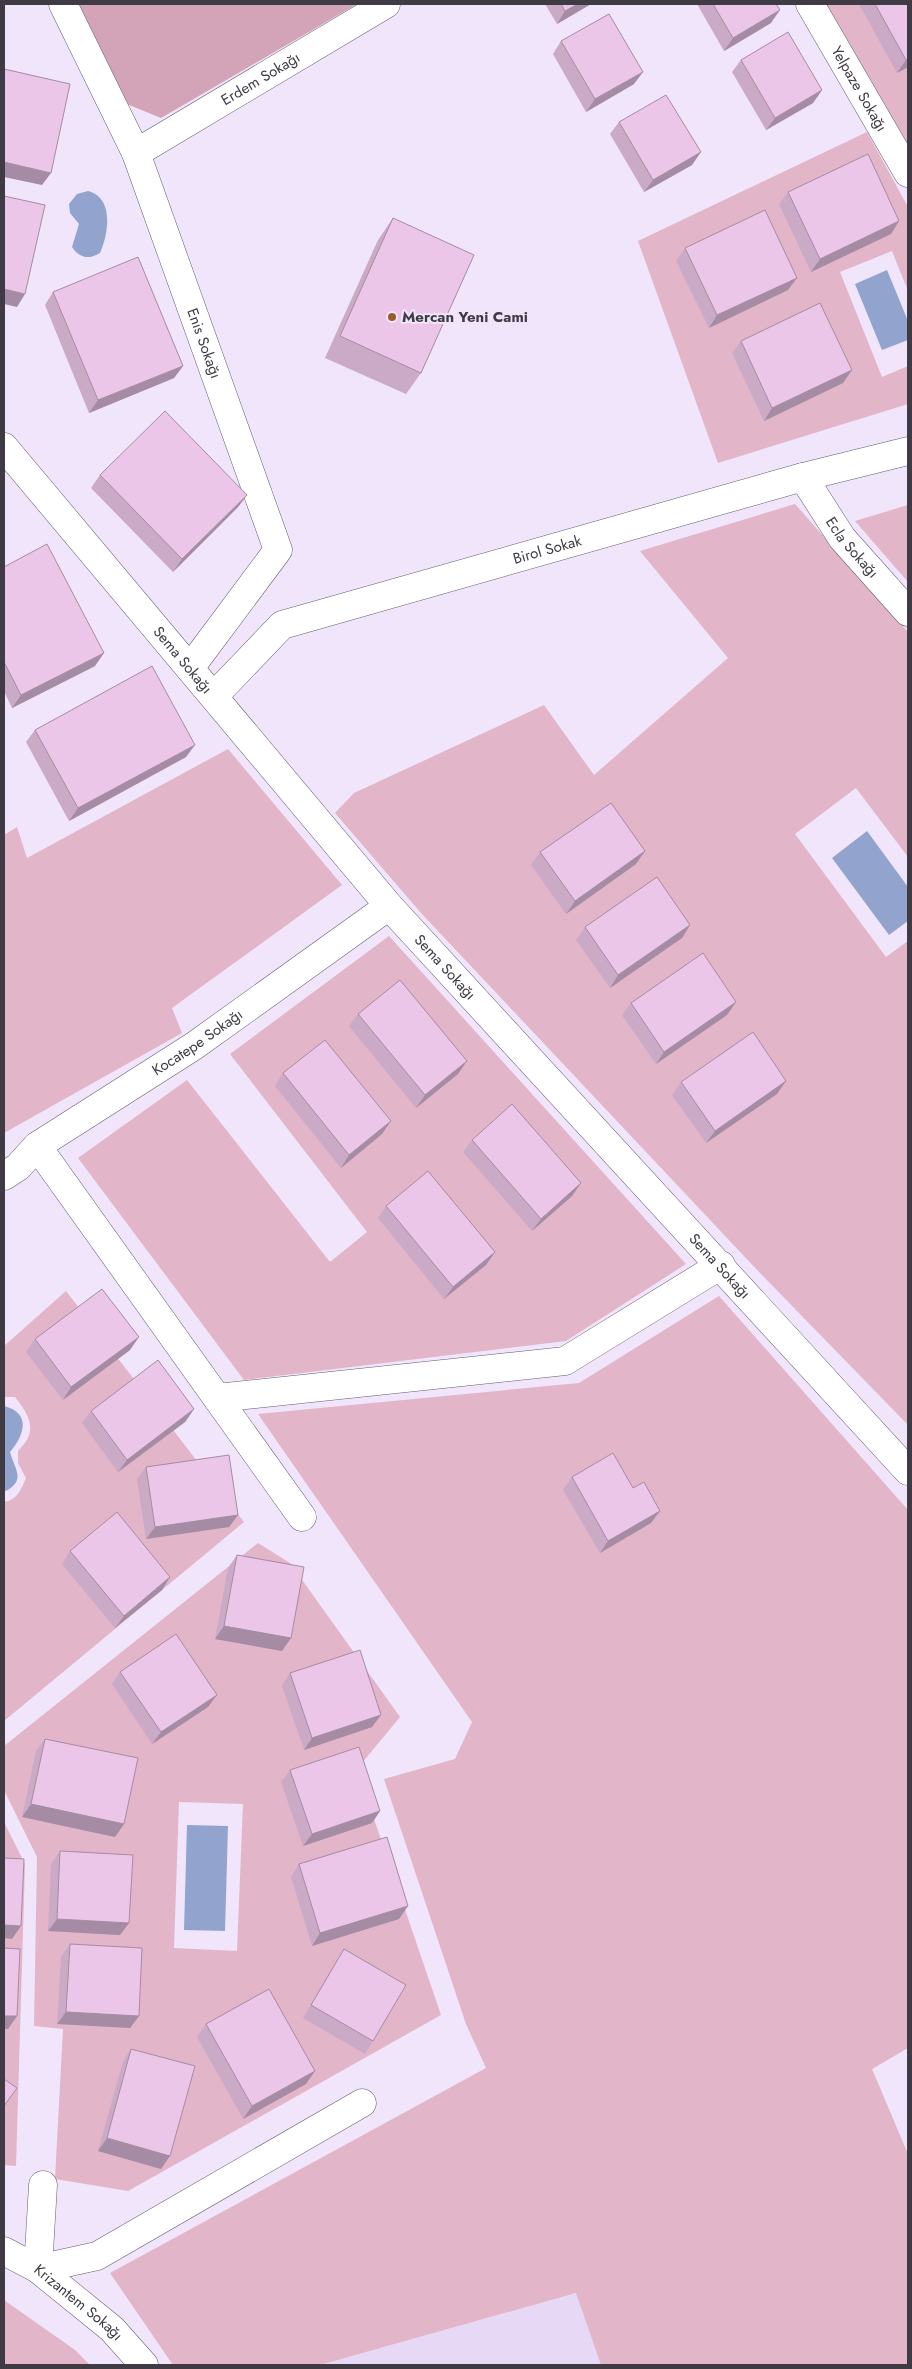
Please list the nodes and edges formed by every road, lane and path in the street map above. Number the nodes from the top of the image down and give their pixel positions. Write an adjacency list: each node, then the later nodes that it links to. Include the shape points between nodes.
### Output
1 (63, 4): 4 (street, Enis Sokağı)
2 (386, 4): 4 (street, Erdem Sokağı)
3 (810, 4): 5 (street, Yelpaze Sokağı)
4 (136, 152): 10 (street, Enis Sokağı, via 278,550)
5 (908, 173)
6 (4, 447): 10 (street, Sema Sokağı)
7 (908, 451): 8 (street, Birol Sokak)
8 (803, 477): 9 (street, Ecla Sokağı, via 842,538); 11 (street, Birol Sokak, via 282,625)
9 (908, 612)
10 (190, 668): 11 (street, Sema Sokağı)
11 (214, 696): 12 (street, Sema Sokağı)
12 (389, 906): 13 (street, Kocatepe Sokağı, via 194,1046); 15 (street, Sema Sokağı)
13 (37, 1146): 14 (street, Kocatepe Sokağı, via 18,1167); 16 (street)
14 (4, 1176)
15 (721, 1265): 16 (street, via 565,1361); 17 (street, Sema Sokağı)
16 (217, 1398): 18 (street)
17 (908, 1471)
18 (302, 1516)
19 (362, 2103): 22 (street, via 97,2256)
20 (43, 2184): 22 (street)
21 (4, 2252): 22 (street, Krizantem Sokağı)
22 (38, 2269): 23 (street, Krizantem Sokağı, via 112,2329)
23 (144, 2365)

